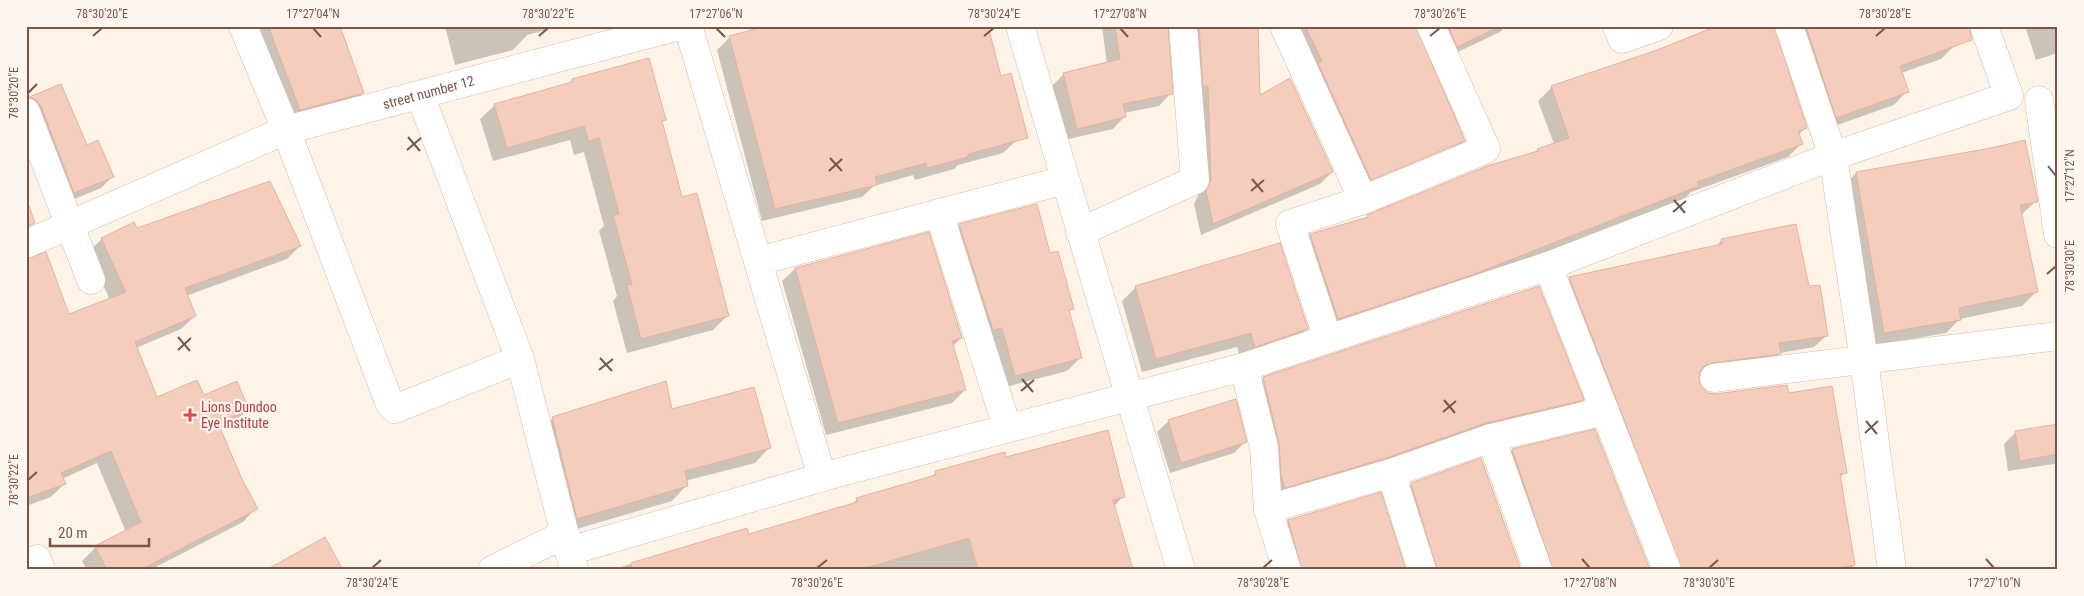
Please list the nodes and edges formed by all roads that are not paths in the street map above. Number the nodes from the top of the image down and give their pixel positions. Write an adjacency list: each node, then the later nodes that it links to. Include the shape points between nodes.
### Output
1 (243, 26): 16 (street)
2 (679, 26): 12 (street, street number 12)
3 (688, 26): 25 (street)
4 (1020, 26): 18 (street)
5 (1183, 26): 22 (street, via 1196,180)
6 (1284, 26): 19 (street)
7 (1431, 26): 19 (street, via 1486,149)
8 (1616, 26): 9 (street, via 1622,39)
9 (1659, 26)
10 (1789, 26): 17 (street)
11 (1984, 26): 13 (street)
12 (420, 94): 16 (street, street number 12); 30 (street)
13 (2009, 96): 14 (street); 17 (street)
14 (2048, 99): 23 (street)
15 (26, 112): 21 (street)
16 (286, 130): 21 (street, street number 12); 30 (street, via 394,409)
17 (1832, 156): 26 (street); 31 (street)
18 (1065, 180): 20 (street); 22 (street)
19 (1363, 200): 29 (street, via 1290,224)
20 (939, 213): 25 (street); 36 (street)
21 (69, 227): 24 (street, street number 12); 27 (street)
22 (1080, 232): 34 (street)
23 (2058, 234)
24 (26, 244)
25 (758, 261): 39 (street)
26 (1548, 266): 29 (street); 35 (street)
27 (91, 280)
28 (2058, 336): 31 (street)
29 (1328, 339): 32 (street)
30 (520, 359): 41 (street)
31 (1864, 360): 33 (street); 48 (street)
32 (1244, 367): 34 (street); 40 (street, via 1264,447)
33 (1714, 378)
34 (1130, 396): 36 (street); 43 (street)
35 (1605, 411): 37 (street); 47 (street)
36 (1007, 427): 39 (street)
37 (1491, 438): 38 (street); 46 (street)
38 (1391, 473): 40 (street); 45 (street)
39 (822, 478): 41 (street)
40 (1268, 509): 44 (street)
41 (569, 551): 42 (street)
42 (492, 570)
43 (1181, 570)
44 (1286, 570)
45 (1422, 570)
46 (1538, 570)
47 (1667, 570)
48 (1892, 570)

